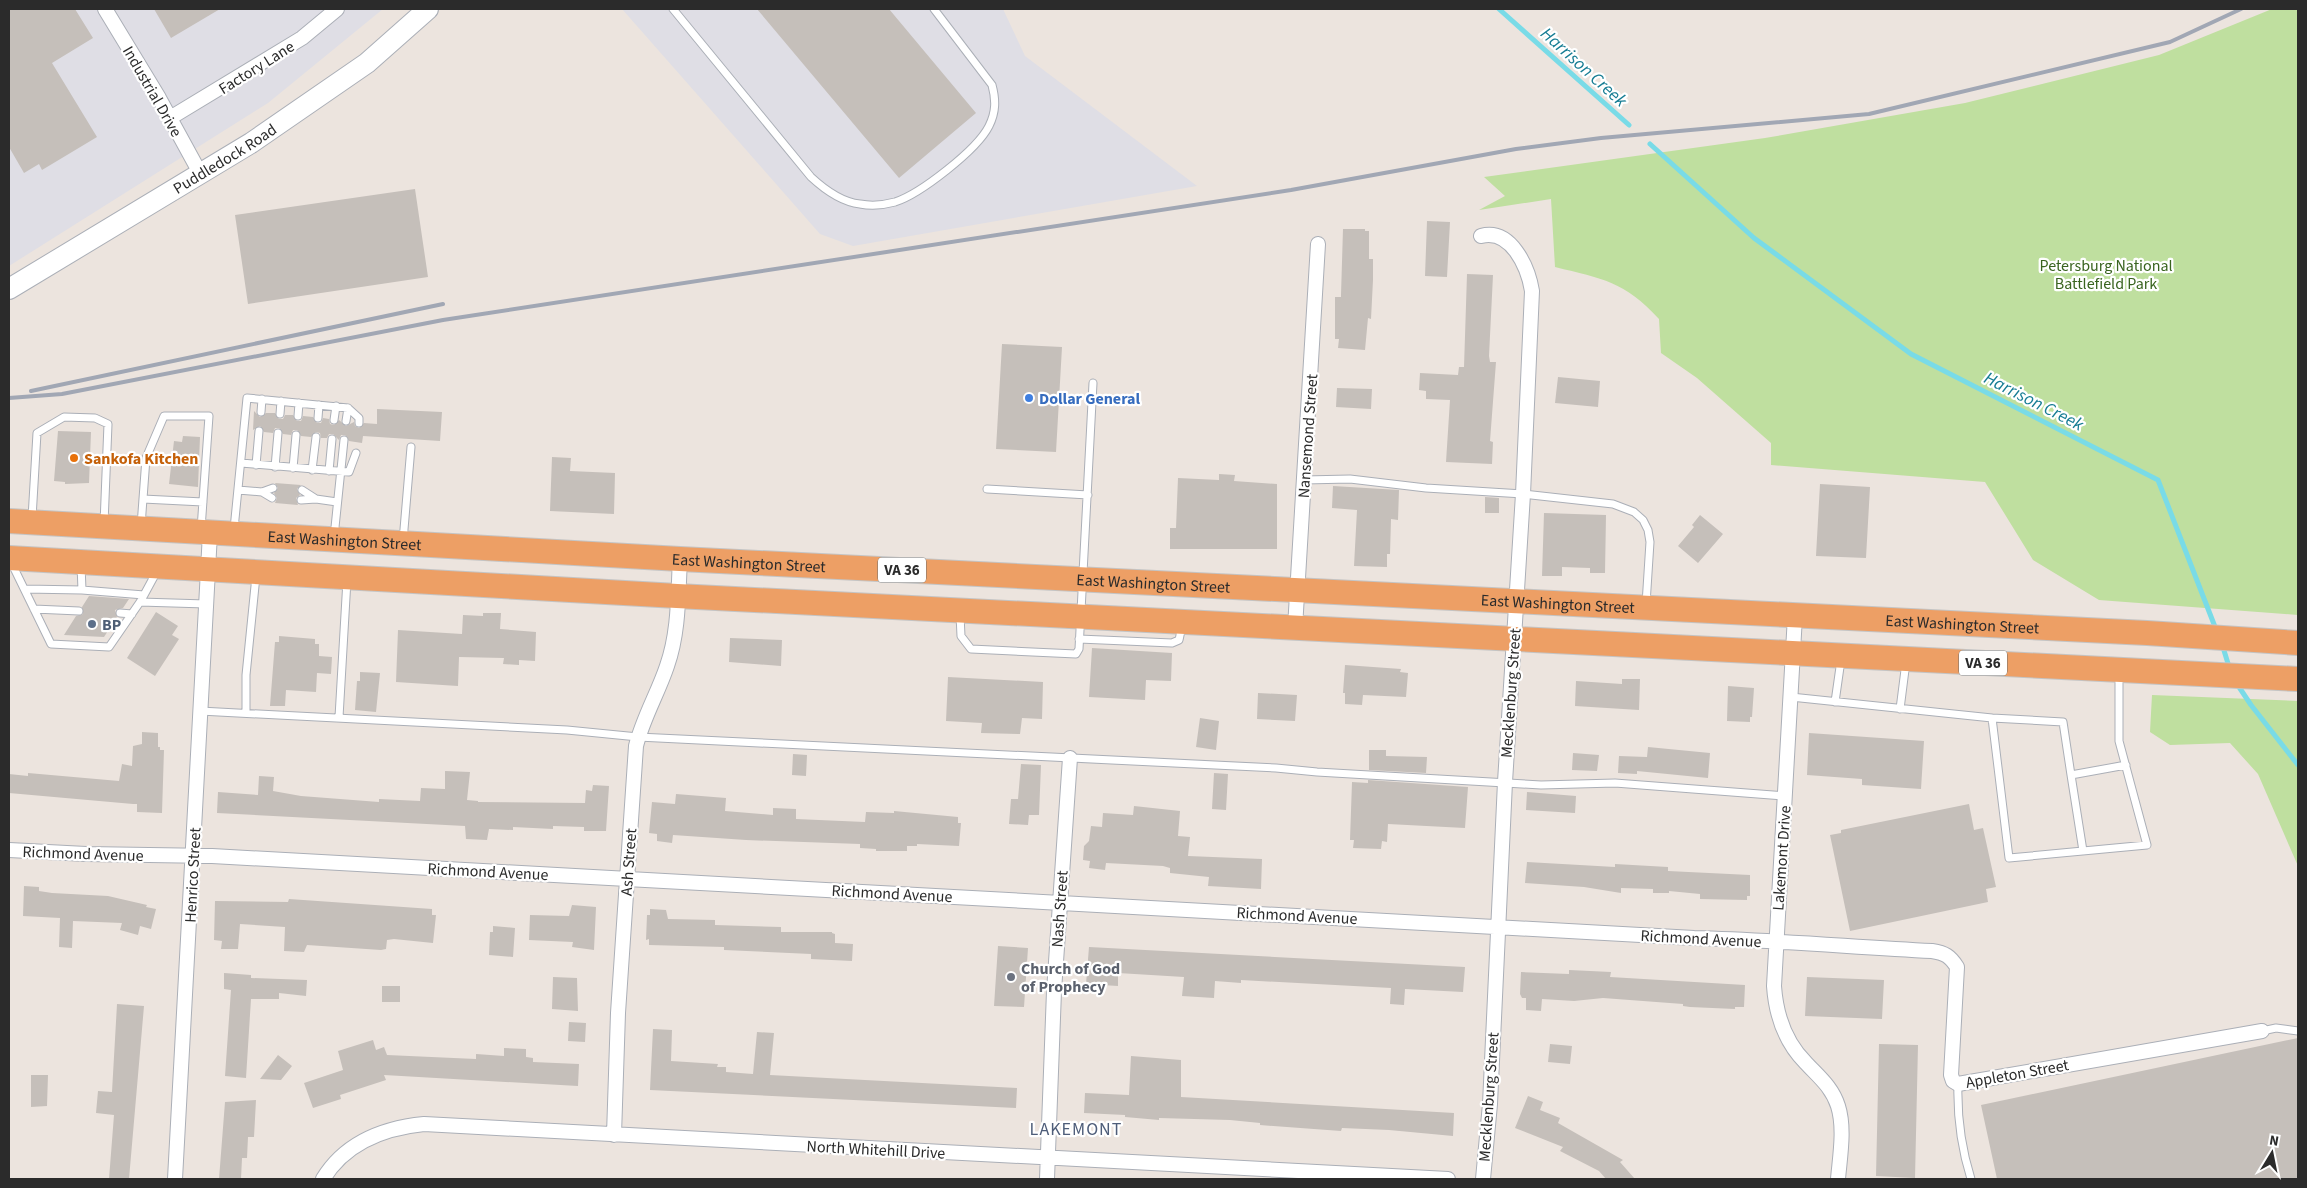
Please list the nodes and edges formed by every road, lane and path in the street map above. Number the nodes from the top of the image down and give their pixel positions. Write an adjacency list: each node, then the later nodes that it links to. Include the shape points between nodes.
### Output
1 (105, 9): 6 (street, Industrial Drive)
2 (337, 9): 6 (street, Factory Lane, via 302,38)
3 (428, 9): 7 (main road, Puddledock Road, via 367,62 319,97)
4 (673, 9): 5 (lane, via 811,177 839,198 860,204 881,204 895,202 911,194 956,162 978,144 995,111 992,85)
5 (934, 9)
6 (170, 118): 7 (street, Industrial Drive)
7 (200, 173): 10 (main road, Puddledock Road)
8 (1481, 236): 46 (street, Mecklenburg Street, via 1498,236 1513,248 1523,261 1532,291)
9 (1318, 244): 40 (street, Nansemond Street)
10 (9, 289)
11 (1093, 383): 47 (lane)
12 (262, 399): 13 (lane); 18 (lane); 33 (lane, via 246,398)
13 (282, 401): 14 (lane); 19 (lane)
14 (299, 403): 15 (lane); 20 (lane)
15 (319, 405): 16 (lane); 21 (lane)
16 (336, 406): 17 (lane); 22 (lane)
17 (348, 408): 23 (lane); 24 (lane, via 360,418)
18 (261, 412)
19 (280, 414)
20 (298, 416)
21 (318, 418)
22 (334, 420)
23 (346, 421)
24 (359, 422)
25 (259, 431): 34 (lane)
26 (278, 433): 35 (lane)
27 (296, 435): 36 (lane)
28 (316, 437): 37 (lane)
29 (332, 439): 38 (lane)
30 (344, 440): 39 (lane)
31 (412, 447): 59 (lane)
32 (356, 453): 39 (lane, via 349,472)
33 (241, 464): 34 (lane); 43 (lane)
34 (256, 465): 35 (lane)
35 (275, 466): 36 (lane)
36 (293, 468): 37 (lane)
37 (312, 470): 38 (lane)
38 (329, 471): 39 (lane)
39 (341, 472): 53 (lane)
40 (1304, 480): 46 (lane, via 1350,479); 70 (street, Nansemond Street)
41 (273, 488): 45 (lane)
42 (987, 489): 47 (lane)
43 (238, 490): 45 (lane); 57 (lane)
44 (302, 490): 50 (lane)
45 (262, 492): 48 (lane)
46 (1523, 494): 74 (street, Mecklenburg Street); 77 (lane, via 1614,504 1634,512 1643,520 1650,542)
47 (1088, 495): 67 (lane)
48 (272, 498)
49 (143, 499): 52 (lane); 52 (lane, via 146,458 164,416 209,416); 56 (lane)
50 (316, 499): 51 (lane); 53 (lane)
51 (301, 500)
52 (203, 502): 57 (lane)
53 (338, 502): 58 (lane)
54 (20, 522): 55 (highway, East Washington Street / VA 36); 55 (lane, via 37,434 64,417 95,418 108,424)
55 (104, 526): 56 (highway, East Washington Street / VA 36)
56 (141, 529): 57 (highway, East Washington Street / VA 36)
57 (215, 533): 58 (highway, East Washington Street / VA 36); 64 (street, Henrico Street)
58 (333, 540): 59 (highway, East Washington Street / VA 36)
59 (402, 544): 61 (highway, East Washington Street / VA 36)
60 (9, 558): 62 (highway, VA 36); 68 (lane)
61 (680, 559): 67 (highway, East Washington Street / VA 36); 72 (street, Ash Street)
62 (81, 562): 63 (highway, VA 36); 69 (lane)
63 (159, 567): 64 (highway, VA 36); 71 (lane)
64 (208, 570): 65 (highway, VA 36); 75 (street, Henrico Street)
65 (256, 573): 66 (highway, VA 36); 96 (lane, via 246,675)
66 (347, 578): 72 (highway, VA 36); 97 (lane)
67 (1082, 579): 70 (highway, East Washington Street / VA 36); 83 (lane)
68 (25, 590): 69 (lane); 76 (lane)
69 (82, 590): 71 (lane)
70 (1298, 591): 74 (highway, East Washington Street / VA 36); 84 (street, Nansemond Street)
71 (144, 595): 73 (lane)
72 (678, 596): 78 (highway, VA 36); 99 (street, Ash Street, via 667,666)
73 (140, 602): 75 (lane); 81 (lane)
74 (1516, 602): 77 (highway, East Washington Street / VA 36); 85 (street, Mecklenburg Street)
75 (206, 604): 95 (street, Henrico Street)
76 (34, 609): 79 (lane); 81 (lane, via 51,644 109,647)
77 (1646, 609): 82 (highway, East Washington Street / VA 36)
78 (960, 610): 83 (highway, VA 36); 83 (lane, via 961,636 971,649 1076,654)
79 (79, 611)
80 (120, 613): 81 (lane)
81 (132, 614)
82 (1795, 616): 86 (highway, East Washington Street / VA 36); 87 (street, Lakemont Drive)
83 (1080, 628): 84 (highway, VA 36, via 1182,622)
84 (1295, 628): 85 (highway, VA 36)
85 (1514, 639): 87 (highway, VA 36); 103 (street, Mecklenburg Street)
86 (2298, 643)
87 (1793, 653): 88 (highway, VA 36); 92 (street, Lakemont Drive)
88 (1841, 655): 89 (highway, VA 36); 93 (lane)
89 (1906, 659): 90 (highway, VA 36); 94 (lane)
90 (2119, 670): 91 (highway, VA 36); 101 (lane, via 2119,741)
91 (2298, 679)
92 (1791, 697): 93 (lane); 104 (street, Lakemont Drive)
93 (1835, 702): 94 (lane)
94 (1900, 709): 98 (lane)
95 (200, 711): 96 (lane); 107 (street, Henrico Street)
96 (246, 713): 97 (lane)
97 (339, 717): 99 (lane)
98 (1992, 718): 102 (lane, via 2063,722); 106 (lane, via 2009,858)
99 (638, 737): 100 (lane); 108 (street, Ash Street)
100 (1070, 758): 103 (lane); 109 (street, Nash Street)
101 (2126, 765): 102 (lane); 106 (lane, via 2147,844)
102 (2071, 774): 106 (lane)
103 (1505, 782): 104 (lane, via 1615,783); 110 (street, Mecklenburg Street)
104 (1785, 796): 111 (street, Lakemont Drive)
105 (9, 850): 107 (street, Richmond Avenue)
106 (2083, 851)
107 (193, 856): 108 (street, Richmond Avenue); 117 (street, Henrico Street)
108 (627, 879): 109 (street, Richmond Avenue); 115 (street, Ash Street)
109 (1059, 903): 110 (street, Richmond Avenue); 116 (street, Nash Street)
110 (1497, 926): 111 (street, Richmond Avenue); 121 (street, Mecklenburg Street, via 1490,1104)
111 (1775, 943): 114 (street, Appleton Street, via 1932,951 1951,958 1957,967 1951,1075); 122 (street, Lakemont Drive, via 1775,999 1782,1028 1805,1063 1827,1084 1838,1106 1841,1124)
112 (2262, 1031): 113 (lane, via 2276,1028); 114 (street, Appleton Street)
113 (2298, 1031)
114 (1958, 1084): 123 (lane, via 1963,1154)
115 (614, 1135): 116 (street, North Whitehill Drive); 118 (street, North Whitehill Drive, via 424,1124 406,1126 361,1142 343,1155)
116 (1048, 1158): 119 (street, Nash Street); 120 (street, North Whitehill Drive)
117 (175, 1179)
118 (323, 1179)
119 (1047, 1179)
120 (1448, 1179)
121 (1483, 1179)
122 (1838, 1179)
123 (1971, 1179)

